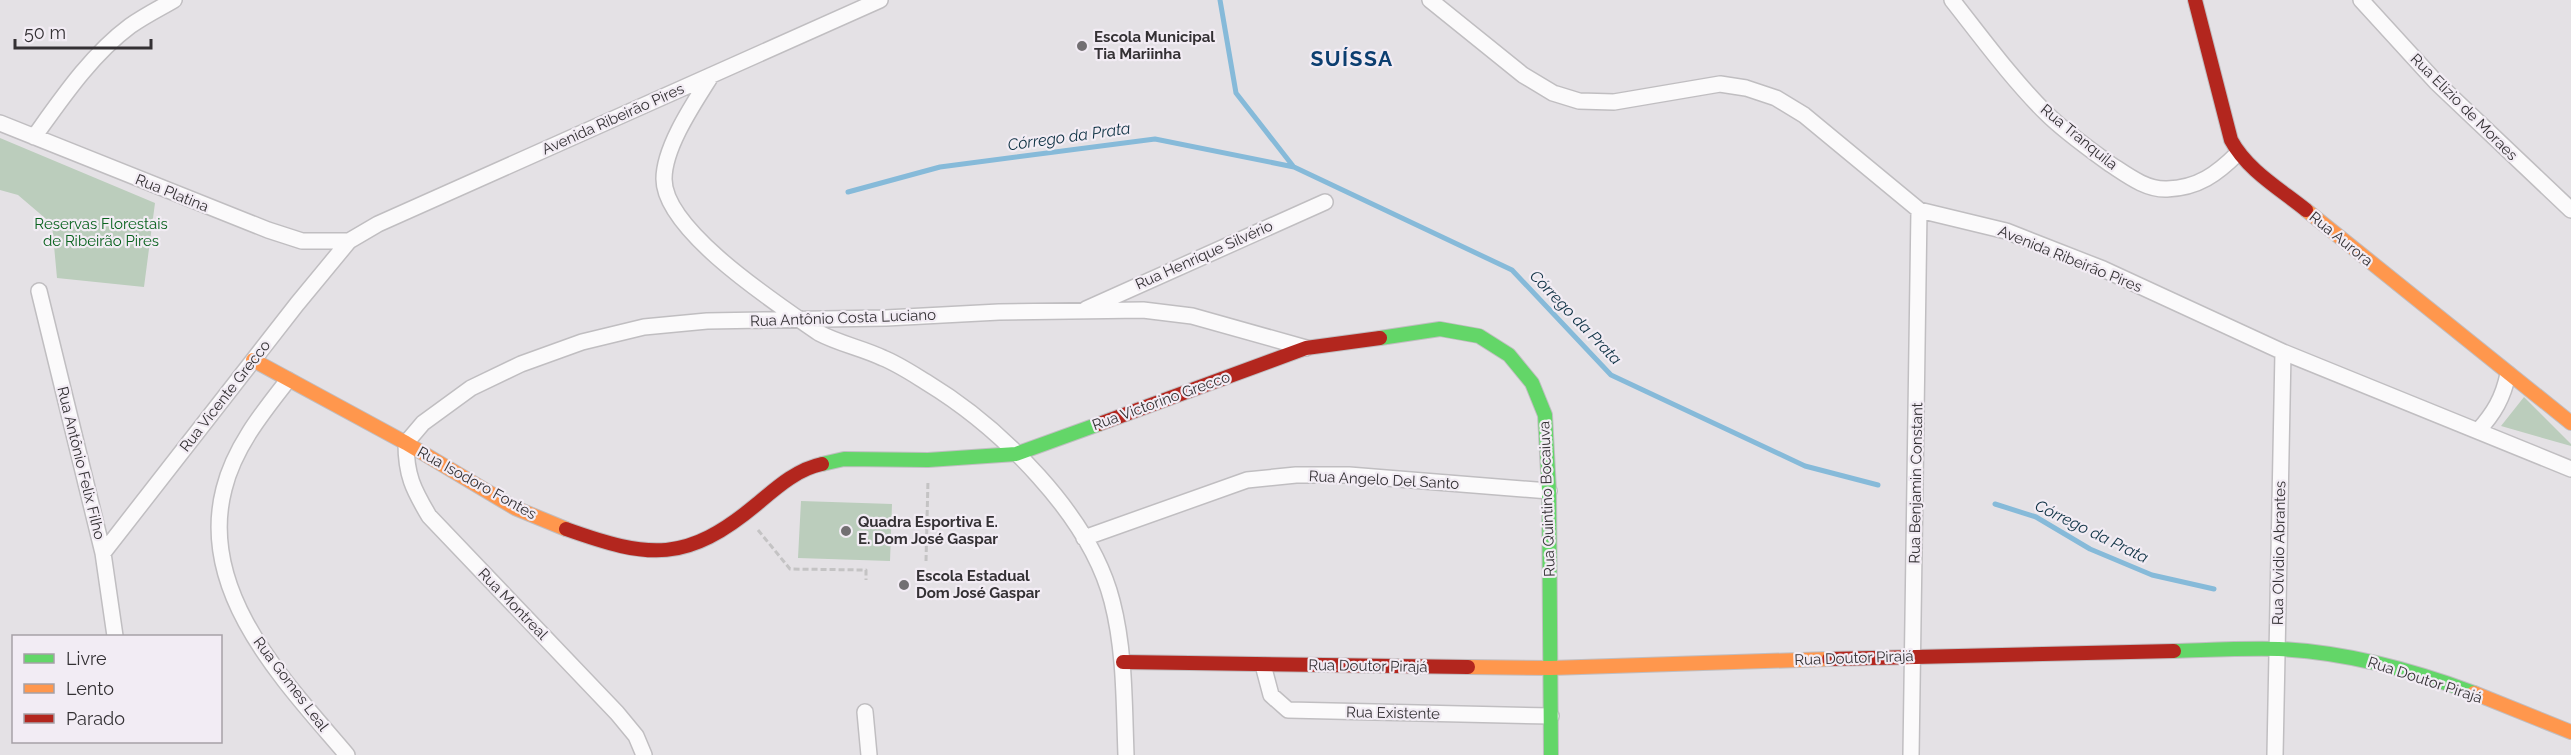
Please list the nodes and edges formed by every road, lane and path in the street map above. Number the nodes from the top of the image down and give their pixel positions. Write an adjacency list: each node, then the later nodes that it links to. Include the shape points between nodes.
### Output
1 (174, 0): 9 (street, via 130,26 99,54)
2 (880, 0): 7 (street, Avenida Ribeirão Pires)
3 (1430, 0): 12 (street, Avenida Ribeirão Pires, via 1523,75 1553,93 1580,101 1614,102 1720,84 1776,98 1804,115)
4 (1952, 0): 10 (street, Rua Tranquila, via 2047,114 2135,182 2165,190 2196,186 2219,172)
5 (2195, 0): 10 (street, Rua Aurora, via 2231,140)
6 (2361, 0): 13 (street, Rua Elizio de Moraes, via 2436,82)
7 (711, 76): 14 (street, Avenida Ribeirão Pires, via 378,224); 17 (street, via 683,121 668,159 664,178 667,195 674,212 699,240)
8 (0, 123): 9 (street, Rua Platina)
9 (34, 137): 14 (street, Rua Platina, via 268,230 302,241)
10 (2238, 153): 21 (street, Rua Aurora)
11 (1325, 202): 16 (street, Rua Henrique Silvério)
12 (1919, 210): 19 (street, Avenida Ribeirão Pires, via 2006,231 2103,269); 37 (street, Rua Benjamin Constant)
13 (2571, 210)
14 (349, 241): 20 (street, Rua Vicente Grecco)
15 (39, 291): 32 (street, Rua Antônio Felix Filho)
16 (1084, 310): 17 (street, Rua Antônio Costa Luciano); 18 (street, Rua Antônio Costa Luciano, via 1143,310 1192,316)
17 (801, 320): 25 (street, Rua Antônio Costa Luciano, via 707,321 644,327 582,342 521,364 471,388 423,423); 26 (street, via 835,342 883,358 928,383 970,413)
18 (1306, 348): 26 (street, Rua Victorino Grecco); 29 (street, Rua Quintino Bocaiuva, via 1440,329 1479,336 1509,355 1532,383 1545,414)
19 (2283, 352): 24 (street, Avenida Ribeirão Pires); 36 (street, Rua Olvidio Abrantes)
20 (253, 360): 22 (street, Rua Isodoro Fontes); 32 (street, Rua Vicente Grecco)
21 (2508, 374): 23 (street, Rua Aurora); 24 (street, via 2504,395)
22 (288, 380): 25 (street, Rua Isodoro Fontes); 44 (street, Rua Gomes Leal, via 237,454 223,490 219,532 225,575 244,621 273,664)
23 (2571, 423)
24 (2478, 432): 28 (street, Avenida Ribeirão Pires)
25 (406, 443): 30 (street, Rua Isodoro Fontes, via 515,507 619,546 656,551 687,548 713,537); 45 (street, Rua Montreal, via 406,469 429,516 617,713 636,736)
26 (1016, 454): 27 (street, Rua Isodoro Fontes); 31 (street, via 1054,496)
27 (928, 460): 30 (street, Rua Isodoro Fontes, via 844,459 812,466 782,483); 33 (path)
28 (2571, 469)
29 (1549, 491): 31 (street, Rua Angelo Del Santo, via 1349,475 1296,475 1247,480); 40 (street, Rua Quintino Bocaiuva)
30 (745, 514): 34 (path, via 790,569 866,570)
31 (1084, 538): 38 (street, via 1112,600)
32 (103, 553): 35 (street, Rua Antônio Felix Filho)
33 (926, 561)
34 (866, 580)
35 (114, 635)
36 (2278, 649): 37 (street, Rua Doutor Pirajá); 43 (street, Rua Doutor Pirajá, via 2379,663 2434,679); 50 (street, Rua Olvidio Abrantes)
37 (1914, 656): 40 (street, Rua Doutor Pirajá); 49 (street, Rua Benjamin Constant)
38 (1123, 662): 39 (street, Rua Doutor Pirajá); 47 (street)
39 (1263, 665): 40 (street, Rua Doutor Pirajá); 42 (street, Rua Existente, via 1271,694 1288,710)
40 (1551, 668): 42 (street, Rua Quintino Bocaiuva)
41 (865, 712): 46 (street)
42 (1551, 716): 48 (street, Rua Quintino Bocaiuva)
43 (2571, 732)
44 (347, 755)
45 (644, 755)
46 (869, 755)
47 (1126, 755)
48 (1551, 755)
49 (1911, 755)
50 (2275, 755)

